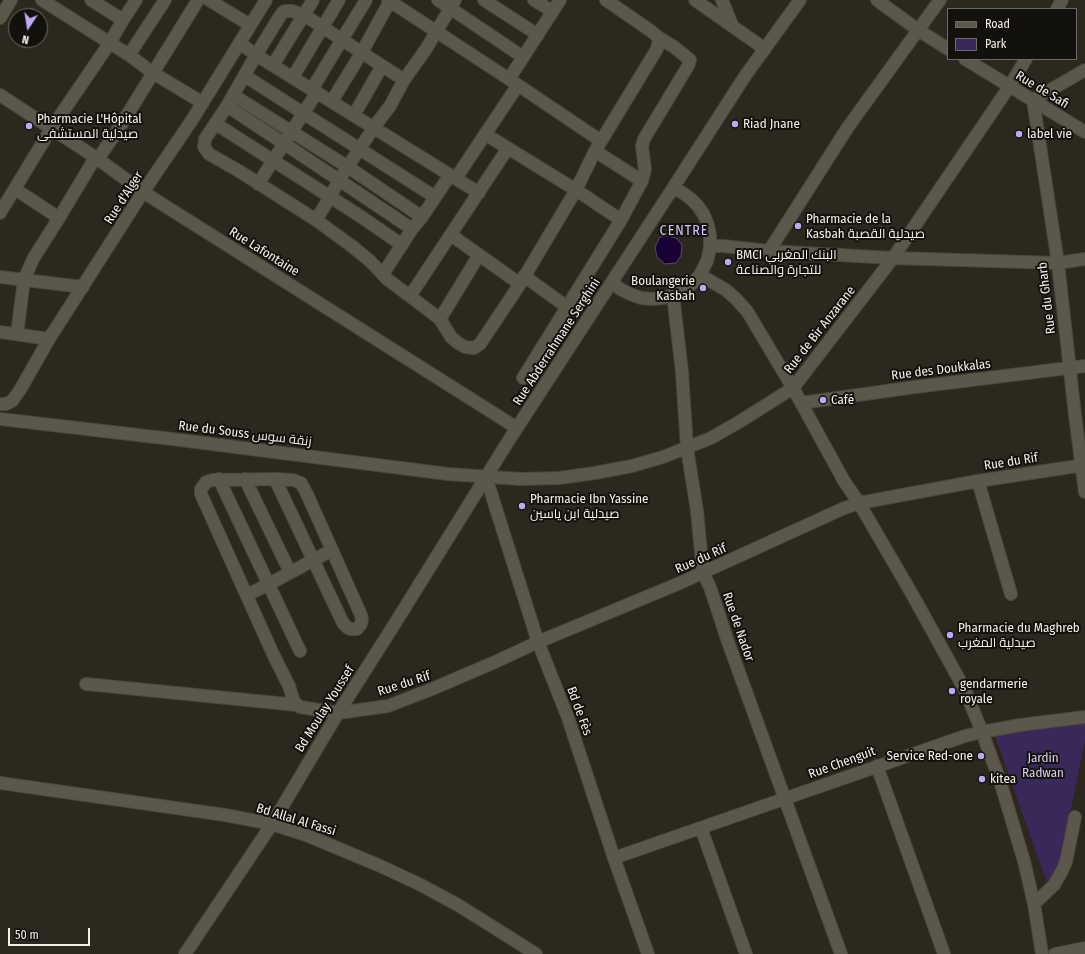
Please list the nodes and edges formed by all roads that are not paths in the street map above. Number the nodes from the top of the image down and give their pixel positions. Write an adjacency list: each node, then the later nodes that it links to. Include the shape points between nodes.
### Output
1 (10, 0): 26 (street)
2 (42, 0): 37 (street)
3 (91, 0): 27 (street)
4 (136, 0): 27 (street)
5 (165, 0): 41 (street)
6 (198, 0): 49 (street)
7 (209, 0): 28 (street)
8 (266, 0): 28 (street, Rue d'Alger)
9 (313, 0): 25 (street)
10 (339, 0): 30 (street)
11 (366, 0): 35 (street)
12 (438, 0): 23 (street)
13 (484, 0): 33 (street)
14 (534, 0): 24 (street)
15 (560, 0): 24 (street)
16 (606, 0): 34 (street)
17 (695, 0): 29 (street)
18 (722, 0): 29 (street)
19 (800, 0): 39 (street)
20 (877, 0): 31 (street)
21 (940, 0): 31 (street)
22 (389, 1): 32 (street); 40 (street)
23 (453, 4): 32 (street); 43 (street)
24 (552, 11): 33 (street)
25 (304, 15): 30 (street); 42 (street, via 292,11 283,12); 46 (street)
26 (0, 18)
27 (123, 20): 37 (street)
28 (250, 25): 36 (street, Rue d'Alger)
29 (732, 25): 39 (street)
30 (323, 27): 35 (street); 51 (street)
31 (918, 30): 38 (street); 98 (street, via 848,127)
32 (436, 31): 52 (street); 53 (street)
33 (538, 35): 43 (street)
34 (658, 37): 70 (street, via 657,49); 80 (street, via 690,60 644,139 642,146 645,170)
35 (342, 40): 40 (street); 55 (street)
36 (240, 43): 42 (street); 60 (street, Rue d'Alger)
37 (109, 44): 41 (street); 66 (street)
38 (947, 48)
39 (765, 49): 82 (street)
40 (362, 52): 47 (street); 59 (street)
41 (129, 55): 49 (street)
42 (256, 55): 46 (street); 50 (street)
43 (524, 57): 53 (street)
44 (967, 60): 54 (street, Rue de Safi)
45 (1025, 60): 54 (street, Rue de Bir Anzarane)
46 (273, 65): 51 (street)
47 (382, 66): 52 (street); 63 (street)
48 (1085, 70): 58 (street)
49 (153, 73): 60 (street); 75 (street)
50 (245, 76): 57 (street); 62 (street)
51 (293, 77): 55 (street)
52 (404, 80): 65 (street, via 390,106)
53 (514, 82): 69 (street); 70 (street)
54 (1009, 87): 58 (street, Rue de Safi); 100 (street, Rue de Bir Anzarane)
55 (315, 91): 59 (street); 62 (street)
56 (0, 95): 66 (street, Rue Lafontaine)
57 (233, 95): 61 (street); 67 (street)
58 (1033, 100): 68 (street, Rue de Safi); 102 (street, Rue du Gharb)
59 (332, 102): 63 (street)
60 (203, 103): 85 (street, Rue d'Alger)
61 (227, 106): 64 (street); 71 (street)
62 (303, 113): 67 (street); 73 (street)
63 (354, 115): 65 (street)
64 (216, 124): 76 (street); 81 (street, via 205,139 206,151)
65 (374, 127): 73 (street); 78 (street)
66 (51, 129): 75 (street, Rue Lafontaine); 83 (street)
67 (291, 132): 71 (street); 77 (street)
68 (1085, 132)
69 (485, 134): 72 (street); 78 (street)
70 (601, 141): 74 (street)
71 (284, 144): 76 (street); 79 (street)
72 (508, 148): 84 (street); 86 (street)
73 (360, 150): 77 (street); 88 (street)
74 (595, 152): 80 (street); 84 (street)
75 (96, 158): 85 (street, Rue Lafontaine); 91 (street)
76 (273, 161): 81 (street); 87 (street)
77 (348, 167): 79 (street); 90 (street)
78 (453, 176): 86 (street); 88 (street)
79 (339, 180): 87 (street); 94 (street)
80 (642, 181): 93 (street)
81 (258, 184): 92 (street)
82 (673, 188): 97 (street, Rue Abderrahmane Serghini, via 691,199 701,211 708,225); 108 (street)
83 (15, 189): 89 (street); 91 (street)
84 (576, 190): 93 (street); 107 (street)
85 (143, 192): 109 (street, Rue d'Alger); 124 (street, Rue Lafontaine)
86 (478, 193): 95 (street)
87 (330, 197): 92 (street); 96 (street)
88 (435, 197): 90 (street)
89 (0, 213)
90 (422, 217): 94 (street)
91 (59, 218): 106 (street, via 33,259)
92 (316, 220): 103 (street, via 353,247)
93 (621, 220): 112 (street)
94 (412, 229): 96 (street)
95 (451, 235): 99 (street); 111 (street)
96 (402, 245): 103 (street)
97 (710, 246): 98 (street); 104 (street, Rue Abderrahmane Serghini, via 707,261)
98 (769, 251): 100 (street)
99 (478, 255): 107 (street); 113 (street)
100 (893, 258): 102 (street); 120 (street, Rue de Bir Anzarane)
101 (1085, 259): 102 (street)
102 (1058, 263): 118 (street, Rue du Gharb)
103 (383, 274): 111 (street)
104 (700, 275): 110 (street, Rue Abderrahmane Serghini, via 684,290); 120 (street, via 726,290 747,311)
105 (0, 277): 106 (street)
106 (24, 280): 109 (street); 115 (street)
107 (522, 280): 112 (street); 113 (street, via 486,337 474,348 458,343)
108 (612, 282): 110 (street, Rue Abderrahmane Serghini, via 620,289 641,298 663,298); 124 (street, Rue Abderrahmane Serghini)
109 (83, 288): 116 (street, Rue d'Alger)
110 (673, 295): 125 (street, Rue de Nador)
111 (410, 296): 113 (street)
112 (568, 306): 119 (street)
113 (440, 319)
114 (0, 332): 115 (street)
115 (17, 334): 116 (street)
116 (49, 339): 122 (street, Rue d'Alger, via 14,399)
117 (1085, 366): 118 (street, Rue des Doukkalas)
118 (1070, 368): 121 (street, Rue des Doukkalas); 126 (street, Rue du Gharb)
119 (523, 378)
120 (793, 388): 121 (street); 125 (street, Rue de Bir Anzarane, via 739,422)
121 (801, 403): 133 (street)
122 (0, 404)
123 (0, 419): 127 (street, Rue du Souss زنقة سوس)
124 (517, 428): 127 (street, Rue Abderrahmane Serghini)
125 (687, 448): 127 (street, Rue de Bir Anzarane, via 632,466 595,474 520,480); 137 (street, Rue de Nador)
126 (1083, 465): 131 (street, Rue du Rif); 132 (street, Rue du Gharb)
127 (486, 477): 141 (street, Bd de Fès); 145 (street, Bd Moulay Youssef)
128 (219, 479): 129 (street); 138 (street); 140 (street, via 206,482 201,494)
129 (245, 479): 130 (street); 136 (street)
130 (274, 479): 134 (street, via 301,483); 135 (street)
131 (978, 482): 133 (street, Rue du Rif); 139 (street)
132 (1085, 492)
133 (859, 503): 137 (street, Rue du Rif); 147 (street, via 965,690)
134 (332, 550): 135 (street); 135 (street, via 361,615 361,624 357,628 348,628 343,622)
135 (313, 560): 136 (street)
136 (290, 572): 138 (street)
137 (703, 573): 141 (street, Rue du Rif); 150 (street, Rue de Nador, via 710,586)
138 (269, 584): 140 (street); 142 (street)
139 (1011, 594)
140 (247, 595): 144 (street)
141 (538, 642): 145 (street, Rue du Rif, via 388,706); 154 (street, Bd de Fès, via 568,718)
142 (300, 651)
143 (86, 684): 144 (street, Rue du Rif)
144 (297, 705): 145 (street, Rue du Rif)
145 (338, 713): 152 (street, Bd Moulay Youssef)
146 (1085, 717): 147 (street, Rue Chenguit)
147 (982, 732): 148 (street, Rue Chenguit); 155 (street, via 1020,846)
148 (877, 766): 150 (street, Rue Chenguit); 162 (street)
149 (0, 783): 152 (street, Bd Allal Al Fassi)
150 (784, 799): 153 (street, Rue Chenguit); 161 (street, Rue de Nador)
151 (1074, 817): 155 (street, via 1062,871 1054,885)
152 (272, 824): 157 (street, Bd Moulay Youssef); 158 (street, Bd Allal Al Fassi, via 306,835 419,884 458,905)
153 (701, 828): 154 (street, Rue Chenguit); 160 (street)
154 (614, 858): 159 (street, Bd de Fès)
155 (1034, 904): 163 (street)
156 (1085, 948): 164 (street)
157 (185, 954)
158 (536, 954)
159 (648, 954)
160 (746, 954)
161 (841, 954)
162 (944, 954)
163 (1042, 954)
164 (1055, 954)

